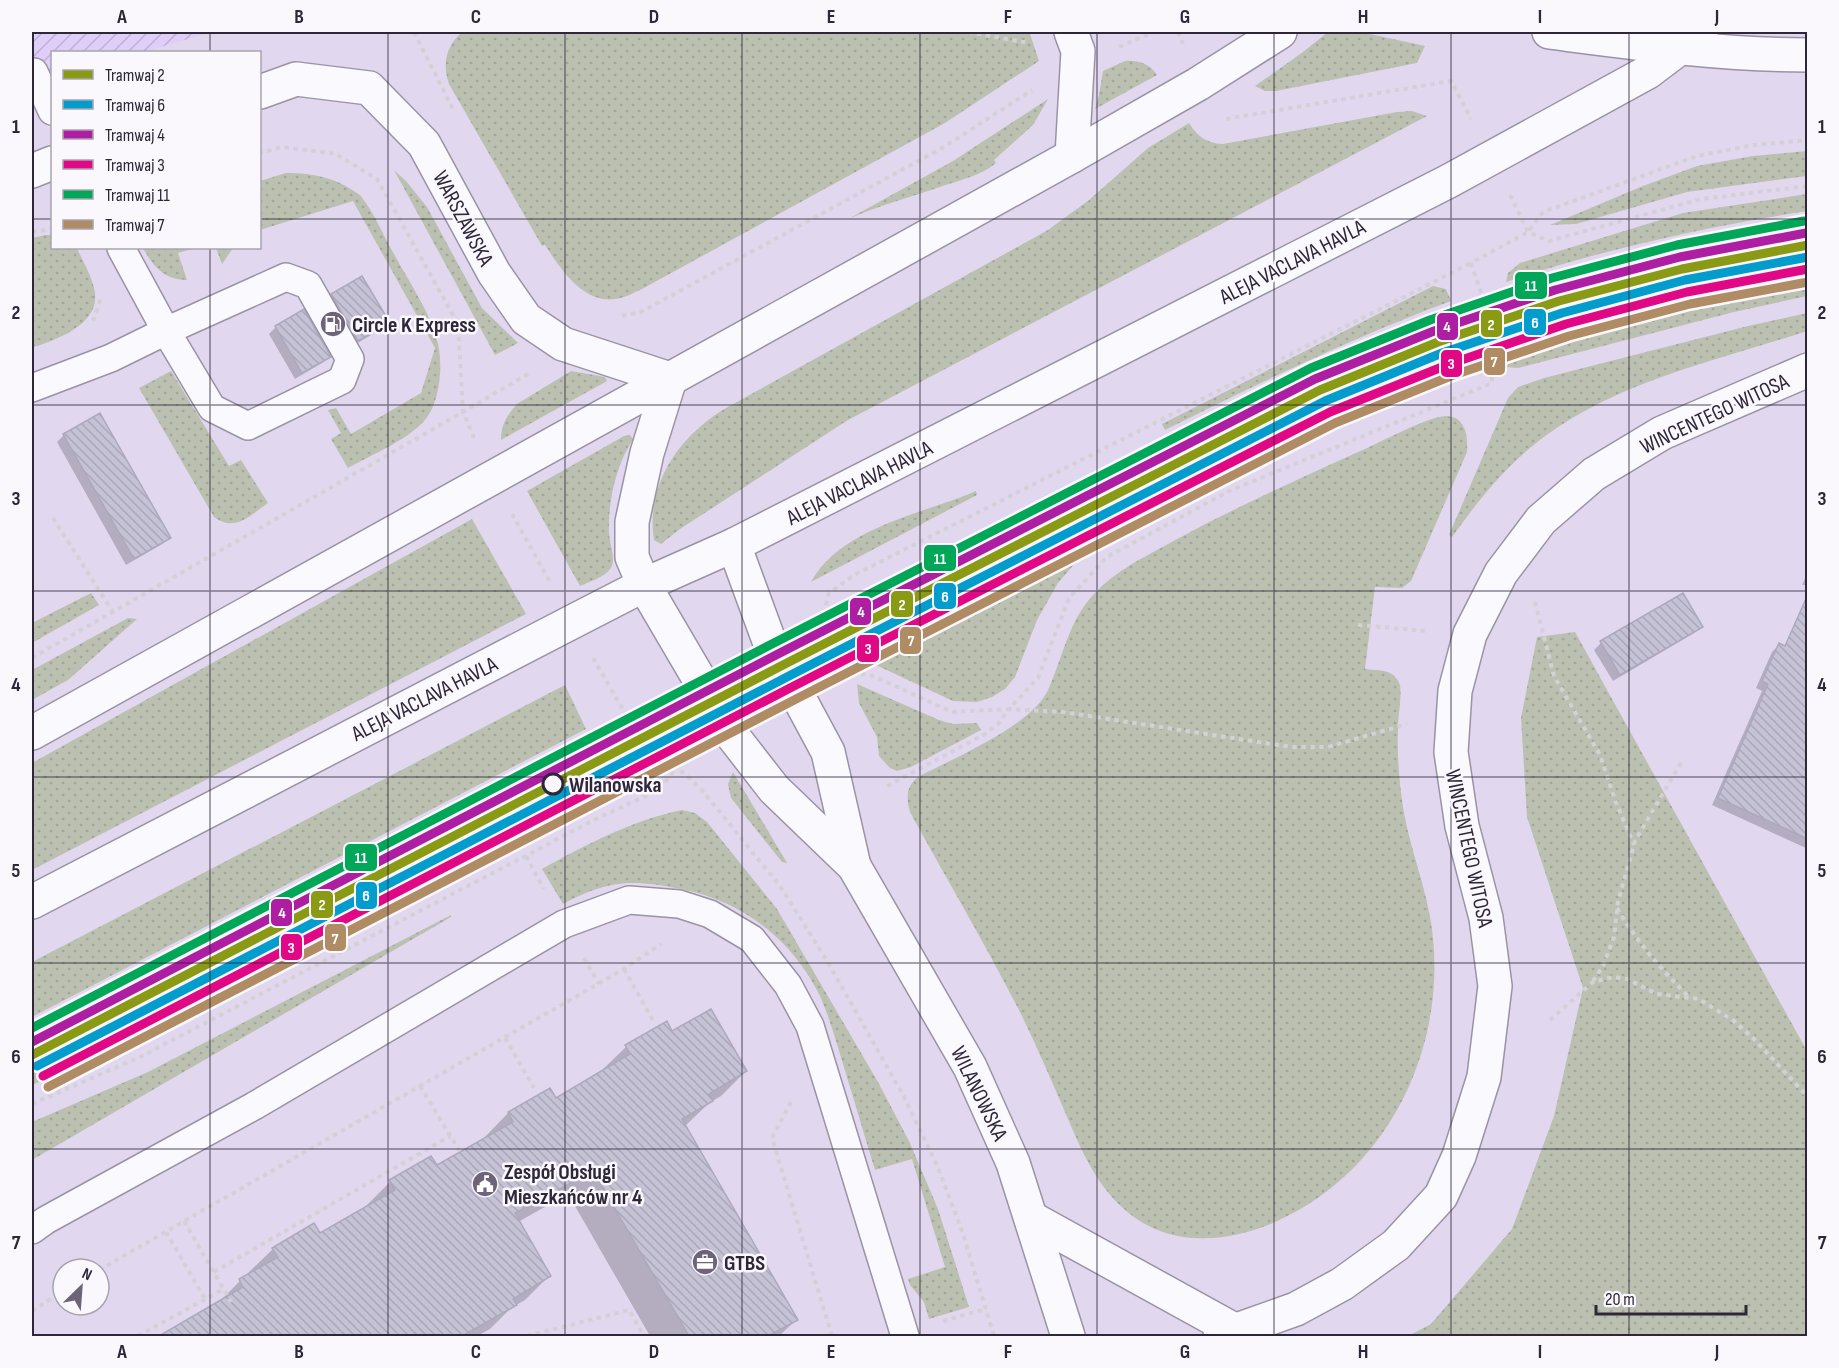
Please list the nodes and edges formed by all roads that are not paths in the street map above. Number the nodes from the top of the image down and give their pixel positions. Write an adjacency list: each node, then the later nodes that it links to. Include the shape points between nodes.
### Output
1 (1071, 32): 9 (main road, via 1078,51)
2 (1280, 32): 9 (main road)
3 (1549, 32): 4 (main road)
4 (1690, 40): 5 (main road, via 1775,55); 17 (main road, ALEJA VACLAVA HAVLA, via 1648,72 1439,186)
5 (1808, 55)
6 (34, 72): 8 (lane)
7 (261, 92): 15 (main road, WARSZAWSKA, via 297,80 369,88 424,144 494,273 526,319 563,344)
8 (51, 109)
9 (1072, 156): 15 (main road)
10 (51, 164): 11 (main road)
11 (32, 171)
12 (123, 249): 13 (lane)
13 (166, 331): 13 (lane, via 212,408 248,426 342,380 350,359 308,285 286,277); 16 (lane, via 111,358)
14 (1808, 370): 24 (main road, WINCENTEGO WITOSA, via 1662,433 1594,474 1541,520 1501,573 1470,634 1455,691 1451,752 1462,826 1486,918 1496,986 1484,1077 1459,1156 1441,1196 1396,1245 1342,1284 1296,1309)
15 (670, 379): 18 (main road, WILANOWSKA, via 647,453 632,522 632,557); 19 (main road)
16 (32, 387)
17 (734, 545): 18 (main road, ALEJA VACLAVA HAVLA); 20 (main road, WILANOWSKA, via 771,646 828,752)
18 (644, 585): 20 (main road, WILANOWSKA, via 732,735 774,789); 21 (main road, ALEJA VACLAVA HAVLA)
19 (32, 733)
20 (854, 867): 22 (main road, WILANOWSKA, via 970,1067 1013,1163)
21 (32, 902)
22 (1031, 1218): 24 (main road); 26 (main road, WILANOWSKA)
23 (32, 1230): 25 (lane, via 254,1106 564,924 628,900 679,904 710,914 752,939 788,985 810,1026)
24 (1228, 1334)
25 (905, 1336)
26 (1068, 1336)

